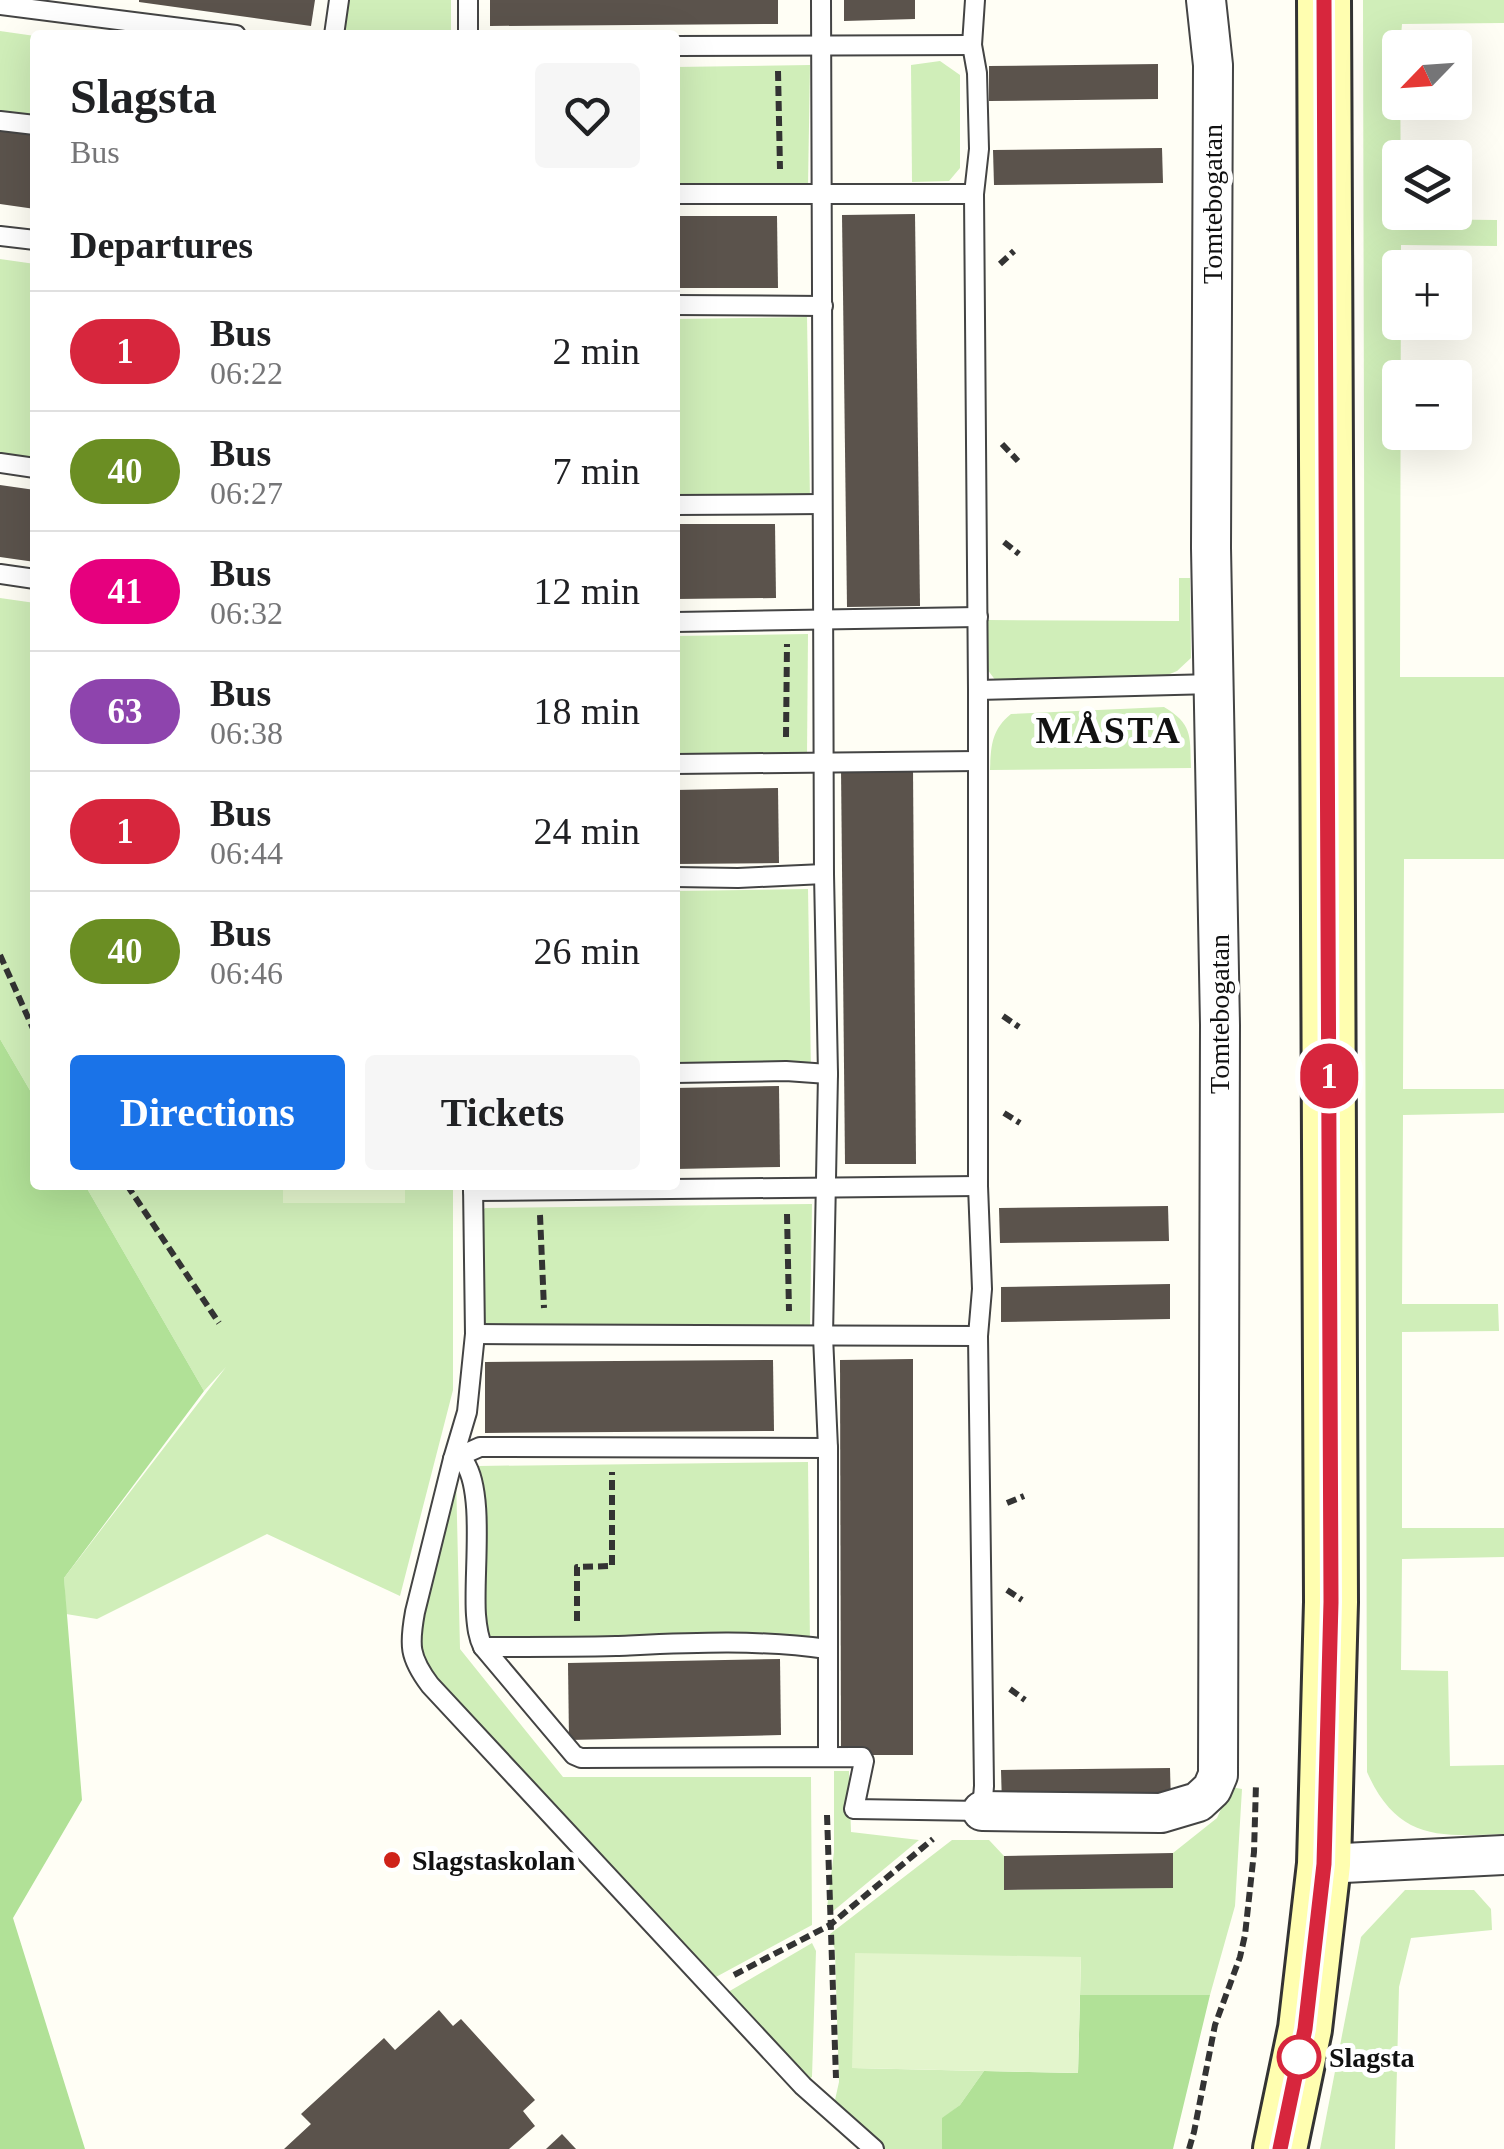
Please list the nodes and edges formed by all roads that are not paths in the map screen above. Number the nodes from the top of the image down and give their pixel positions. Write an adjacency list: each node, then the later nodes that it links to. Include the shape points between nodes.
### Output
1 (339, 0): 9 (lane)
2 (468, 0): 10 (lane)
3 (821, 0): 11 (lane)
4 (975, 0): 12 (lane)
5 (1206, 0): 32 (street, Tomtebogatan, via 1213,65)
6 (1324, 0): 55 (main road, via 1331,1602)
7 (0, 5): 8 (lane)
8 (197, 30)
9 (335, 30)
10 (468, 30)
11 (821, 45): 12 (lane); 13 (lane); 17 (lane)
12 (972, 45): 18 (lane, via 979,149)
13 (680, 46)
14 (0, 120): 15 (lane)
15 (30, 124)
16 (680, 194): 17 (lane)
17 (820, 194): 18 (lane); 22 (lane)
18 (974, 194): 29 (lane)
19 (0, 236): 20 (lane)
20 (30, 239)
21 (680, 305): 22 (lane)
22 (824, 306): 26 (lane)
23 (0, 464): 24 (lane)
24 (30, 467)
25 (680, 504): 26 (lane)
26 (822, 504): 30 (lane)
27 (0, 574): 28 (lane)
28 (30, 577)
29 (978, 617): 30 (lane); 33 (lane)
30 (824, 619): 31 (lane); 35 (lane)
31 (680, 622)
32 (1214, 684): 33 (lane); 53 (street, Tomtebogatan, via 1218,1775 1198,1802 1161,1813)
33 (978, 690): 34 (lane)
34 (978, 761): 35 (lane); 41 (lane)
35 (824, 762): 36 (lane); 37 (lane)
36 (680, 764)
37 (824, 874): 38 (lane); 40 (lane)
38 (680, 877)
39 (680, 1073): 40 (lane)
40 (828, 1074): 42 (lane)
41 (978, 1186): 42 (lane); 47 (lane)
42 (827, 1188): 43 (lane); 46 (lane)
43 (680, 1189)
44 (474, 1190): 45 (lane)
45 (475, 1334): 46 (lane); 49 (lane, via 467,1412)
46 (823, 1336): 47 (lane); 48 (lane)
47 (978, 1336): 53 (lane)
48 (828, 1448): 49 (lane, via 480,1447); 51 (lane)
49 (452, 1460): 50 (lane, via 465,1463 476,1490 474,1592); 56 (lane, via 414,1612 410,1636 417,1668 803,2086)
50 (483, 1647): 51 (lane, via 697,1643); 52 (lane, via 580,1758)
51 (827, 1649): 52 (lane)
52 (828, 1756): 53 (lane, via 864,1761 854,1809)
53 (982, 1810)
54 (1504, 1855): 55 (street)
55 (1324, 1864): 57 (main road, via 1305,2029)
56 (874, 2149)
57 (1280, 2149)

